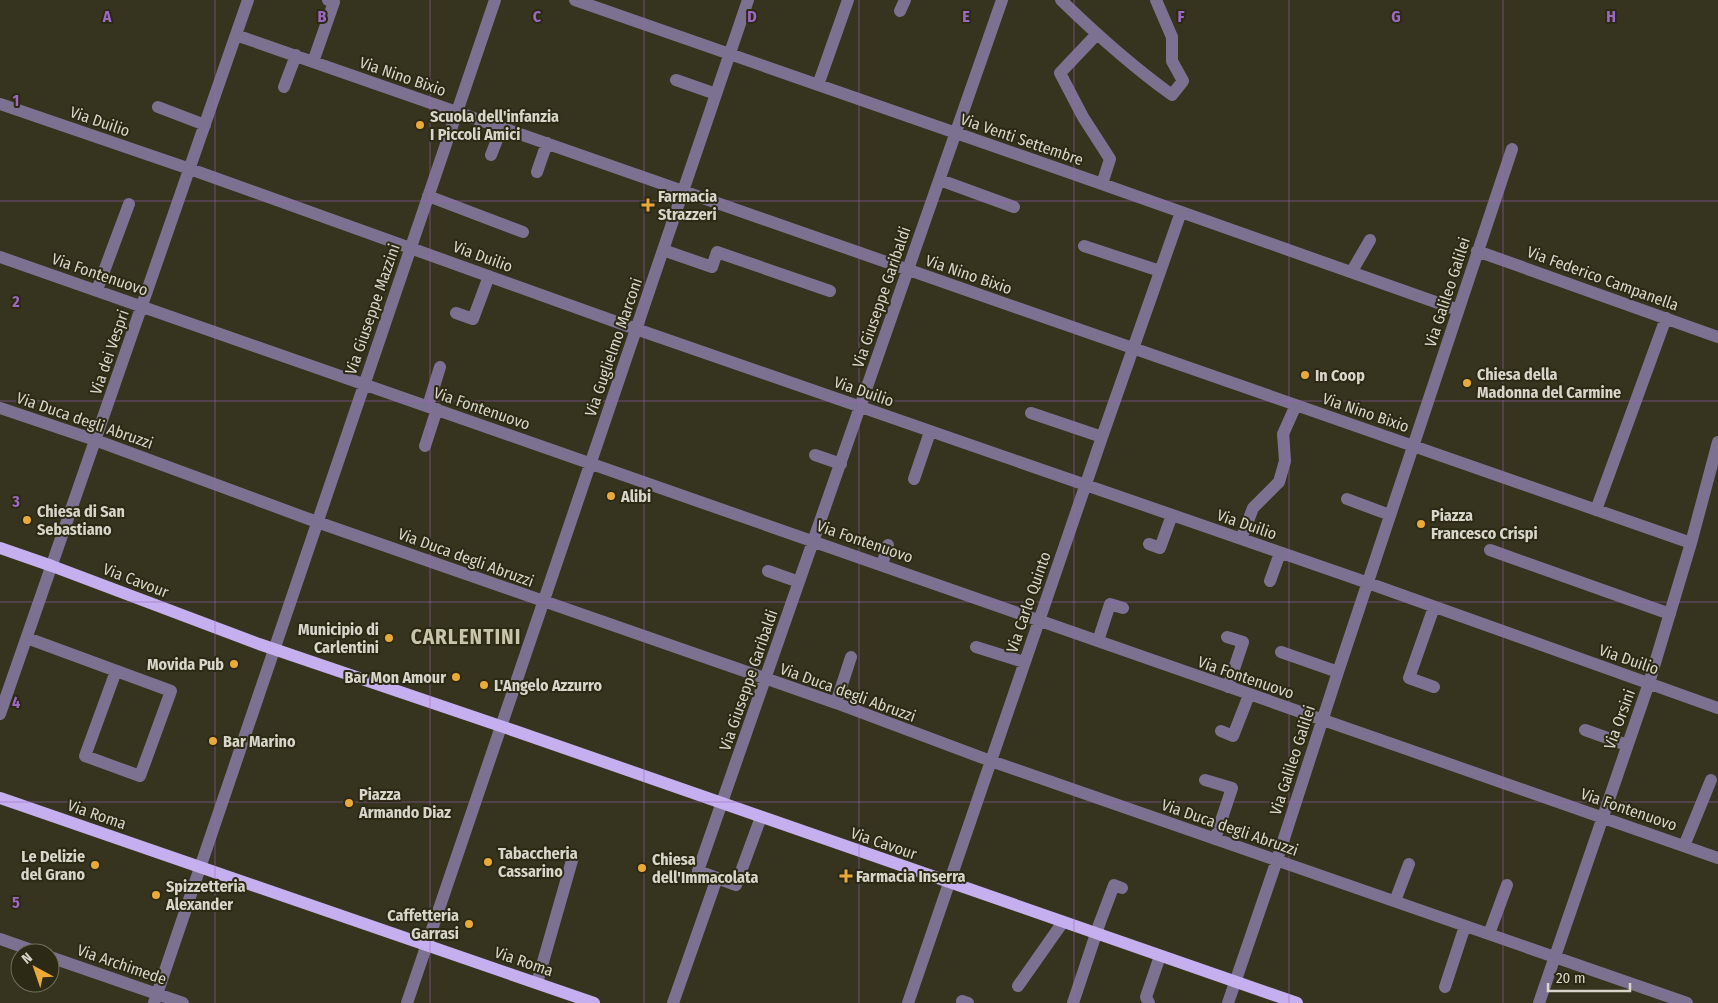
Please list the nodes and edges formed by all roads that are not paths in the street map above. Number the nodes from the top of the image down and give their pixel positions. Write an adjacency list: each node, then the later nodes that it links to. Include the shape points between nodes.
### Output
1 (248, 0): 11 (street, Via dei Vespri)
2 (328, 0): 14 (street, via 334,2)
3 (495, 0): 21 (street, Via Giuseppe Mazzini)
4 (575, 0): 12 (street, Via Venti Settembre)
5 (748, 0): 12 (street, Via Guglielmo Marconi)
6 (848, 0): 16 (street)
7 (1002, 0): 24 (street, Via Giuseppe Garibaldi)
8 (1061, 0): 10 (street)
9 (1156, 0): 10 (street, via 1172,37 1172,61 1183,81 1172,95)
10 (1096, 34): 31 (street, via 1060,73 1110,159)
11 (236, 35): 13 (street, Via Nino Bixio); 22 (street, Via dei Vespri)
12 (730, 54): 16 (street, Via Venti Settembre); 18 (street, Via Guglielmo Marconi)
13 (296, 55): 14 (street, Via Nino Bixio); 17 (street)
14 (313, 62): 21 (street, Via Nino Bixio)
15 (676, 80): 18 (street)
16 (818, 85): 24 (street, Via Venti Settembre)
17 (284, 87)
18 (716, 94): 32 (street, Via Guglielmo Marconi)
19 (0, 104): 28 (street, Via Duilio)
20 (158, 107): 22 (street)
21 (457, 112): 23 (street, Via Nino Bixio); 33 (street, Via Giuseppe Mazzini)
22 (205, 125): 28 (street, Via dei Vespri)
23 (502, 127): 25 (street, Via Nino Bixio); 27 (street)
24 (956, 133): 30 (street, Via Giuseppe Garibaldi); 31 (street, Via Venti Settembre)
25 (548, 143): 29 (street); 32 (street, Via Nino Bixio)
26 (1512, 149): 42 (street, Via Galileo Galilei)
27 (491, 155)
28 (190, 169): 40 (street, Via Duilio); 50 (street, Via dei Vespri)
29 (537, 172)
30 (940, 180): 35 (street); 44 (street, Via Giuseppe Garibaldi)
31 (1102, 184): 36 (street, Via Venti Settembre)
32 (683, 191): 41 (street, Via Guglielmo Marconi); 44 (street, Via Nino Bixio)
33 (428, 196): 37 (street); 40 (street, Via Giuseppe Mazzini)
34 (129, 204): 48 (street)
35 (1014, 207)
36 (1181, 212): 45 (street, Via Carlo Quinto); 46 (street, Via Venti Settembre)
37 (523, 232)
38 (1370, 240): 46 (street)
39 (1084, 246): 45 (street)
40 (410, 247): 47 (street, Via Duilio); 58 (street, Via Giuseppe Mazzini)
41 (663, 250): 49 (street, via 712,267 718,252); 54 (street, Via Guglielmo Marconi)
42 (1478, 250): 51 (street, Via Galileo Galilei); 53 (street, Via Federico Campanella)
43 (0, 257): 48 (street, Via Fontenuovo)
44 (908, 270): 56 (street, Via Nino Bixio); 60 (street, Via Giuseppe Garibaldi)
45 (1160, 271): 56 (street, Via Carlo Quinto)
46 (1352, 271): 51 (street, Via Venti Settembre)
47 (490, 276): 52 (street, via 473,319); 54 (street, Via Duilio)
48 (97, 290): 50 (street, Via Fontenuovo)
49 (830, 291)
50 (142, 306): 58 (street, Via Fontenuovo); 66 (street, Via dei Vespri)
51 (1458, 310): 69 (street, Via Galileo Galilei)
52 (456, 313)
53 (1666, 318): 55 (street, Via Federico Campanella); 76 (street)
54 (636, 329): 60 (street, Via Duilio); 71 (street, Via Guglielmo Marconi)
55 (1718, 337)
56 (1133, 348): 59 (street, Via Nino Bixio); 65 (street, Via Carlo Quinto)
57 (440, 367): 61 (street)
58 (364, 383): 61 (street, Via Fontenuovo); 79 (street, Via Giuseppe Mazzini)
59 (1296, 405): 69 (street, Via Nino Bixio); 80 (street, via 1283,434 1285,460 1279,482 1252,508)
60 (860, 406): 64 (street, Via Duilio); 72 (street, Via Giuseppe Garibaldi)
61 (432, 407): 68 (street); 71 (street, Via Fontenuovo)
62 (0, 408): 66 (street, Via Duca degli Abruzzi)
63 (1031, 413): 65 (street)
64 (930, 432): 73 (street); 74 (street, Via Duilio)
65 (1102, 436): 74 (street, Via Carlo Quinto)
66 (95, 440): 79 (street, Via Duca degli Abruzzi); 89 (street, Via dei Vespri)
67 (1718, 442): 83 (street, Via Orsini)
68 (425, 446)
69 (1413, 446): 76 (street, Via Nino Bixio); 78 (street, Via Galileo Galilei)
70 (815, 455): 72 (street)
71 (591, 463): 81 (street, Via Fontenuovo); 94 (street, Via Guglielmo Marconi)
72 (841, 464): 81 (street, Via Giuseppe Garibaldi)
73 (914, 479)
74 (1086, 485): 77 (street, Via Duilio); 98 (street, Via Carlo Quinto)
75 (1347, 499): 78 (street)
76 (1596, 510): 83 (street, Via Nino Bixio)
77 (1172, 515): 80 (street, Via Duilio); 82 (street, via 1160,548)
78 (1390, 515): 93 (street, Via Galileo Galilei)
79 (317, 522): 94 (street, Via Duca degli Abruzzi); 103 (street, Via Giuseppe Mazzini)
80 (1241, 539): 87 (street, Via Duilio)
81 (814, 541): 88 (street, Via Fontenuovo); 92 (street, Via Giuseppe Garibaldi)
82 (1149, 544)
83 (1692, 544): 97 (street, Via Orsini)
84 (888, 545): 88 (street)
85 (0, 548): 89 (main road, Via Cavour)
86 (1490, 550): 97 (street)
87 (1280, 553): 91 (street); 93 (street, Via Duilio)
88 (882, 565): 98 (street, Via Fontenuovo)
89 (52, 566): 100 (street, Via dei Vespri); 103 (main road, Via Cavour)
90 (768, 571): 92 (street)
91 (1270, 581)
92 (799, 582): 109 (street, Via Giuseppe Garibaldi)
93 (1367, 583): 95 (street, Via Duilio); 108 (street, Via Galileo Galilei)
94 (544, 602): 109 (street, Via Duca degli Abruzzi); 118 (street, Via Guglielmo Marconi)
95 (1434, 607): 110 (street, Via Duilio); 112 (street, via 1409,678)
96 (1123, 608): 101 (street, via 1110,604)
97 (1670, 614): 110 (street, Via Orsini)
98 (1039, 620): 101 (street, Via Fontenuovo); 106 (street, Via Carlo Quinto)
99 (1226, 637): 111 (street, via 1243,642)
100 (27, 638): 107 (street); 116 (street, Via dei Vespri)
101 (1098, 641): 111 (street, Via Fontenuovo)
102 (976, 647): 106 (street)
103 (274, 649): 118 (main road, Via Cavour); 135 (street, Via Giuseppe Mazzini)
104 (1281, 652): 108 (street)
105 (851, 657): 114 (street)
106 (1024, 662): 122 (street, Via Carlo Quinto)
107 (116, 670): 107 (street, via 172,691 140,776 85,756)
108 (1338, 672): 117 (street, Via Galileo Galilei)
109 (766, 680): 114 (street, Via Duca degli Abruzzi); 126 (street, Via Giuseppe Garibaldi)
110 (1649, 683): 115 (street, Via Duilio); 121 (street, Via Orsini)
111 (1228, 687): 113 (street, Via Fontenuovo)
112 (1434, 687)
113 (1249, 695): 117 (street, Via Fontenuovo); 120 (street, via 1234,736)
114 (836, 703): 122 (street, Via Duca degli Abruzzi)
115 (1718, 708)
116 (0, 714)
117 (1322, 721): 128 (street, Via Fontenuovo); 133 (street, Via Galileo Galilei)
118 (502, 726): 126 (main road, Via Cavour); 145 (street, Via Guglielmo Marconi)
119 (1585, 730): 121 (street)
120 (1221, 731)
121 (1627, 745): 128 (street, Via Orsini)
122 (991, 760): 129 (street, Via Duca degli Abruzzi); 137 (street, Via Carlo Quinto)
123 (1206, 780): 129 (street, via 1232,788)
124 (1710, 780): 130 (street)
125 (0, 798): 135 (main road, Via Roma)
126 (722, 803): 127 (main road, Via Cavour); 136 (street, Via Giuseppe Garibaldi, via 698,871)
127 (761, 817): 136 (street, via 736,885); 137 (main road, Via Cavour)
128 (1602, 817): 130 (street, Via Fontenuovo); 147 (street, Via Orsini)
129 (1215, 839): 133 (street, Via Duca degli Abruzzi)
130 (1684, 846): 132 (street, Via Fontenuovo)
131 (573, 857): 150 (street)
132 (1718, 858)
133 (1277, 860): 140 (street, Via Duca degli Abruzzi); 149 (street, Via Galileo Galilei)
134 (1409, 864): 140 (street)
135 (200, 867): 145 (main road, Via Roma); 153 (street, Via Giuseppe Mazzini)
136 (717, 878): 158 (street)
137 (949, 882): 141 (main road, Via Cavour); 159 (street, Via Carlo Quinto)
138 (1507, 885): 144 (street)
139 (1122, 888): 143 (street, via 1114,885)
140 (1395, 901): 142 (street, Via Duca degli Abruzzi)
141 (1064, 922): 143 (main road, Via Cavour); 151 (street)
142 (1466, 926): 144 (street, Via Duca degli Abruzzi); 152 (street)
143 (1096, 933): 146 (main road, Via Cavour); 160 (street)
144 (1489, 934): 147 (street, Via Duca degli Abruzzi)
145 (427, 944): 150 (main road, Via Roma); 156 (street, Via Guglielmo Marconi)
146 (1160, 956): 149 (main road, Via Cavour); 161 (street, via 1146,997)
147 (1554, 956): 163 (street, Via Orsini); 164 (street, Via Duca degli Abruzzi)
148 (60, 961): 153 (street, Via Archimede)
149 (1236, 982): 154 (main road, Via Cavour); 162 (street, Via Galileo Galilei)
150 (537, 983): 157 (main road, Via Roma)
151 (1018, 986)
152 (1445, 987)
153 (156, 999): 155 (street, Via Archimede)
154 (1289, 1002)
155 (183, 1003)
156 (407, 1003)
157 (594, 1003)
158 (673, 1003)
159 (908, 1003)
160 (1073, 1003)
161 (1149, 1003)
162 (1228, 1003)
163 (1539, 1003)
164 (1687, 1003)

